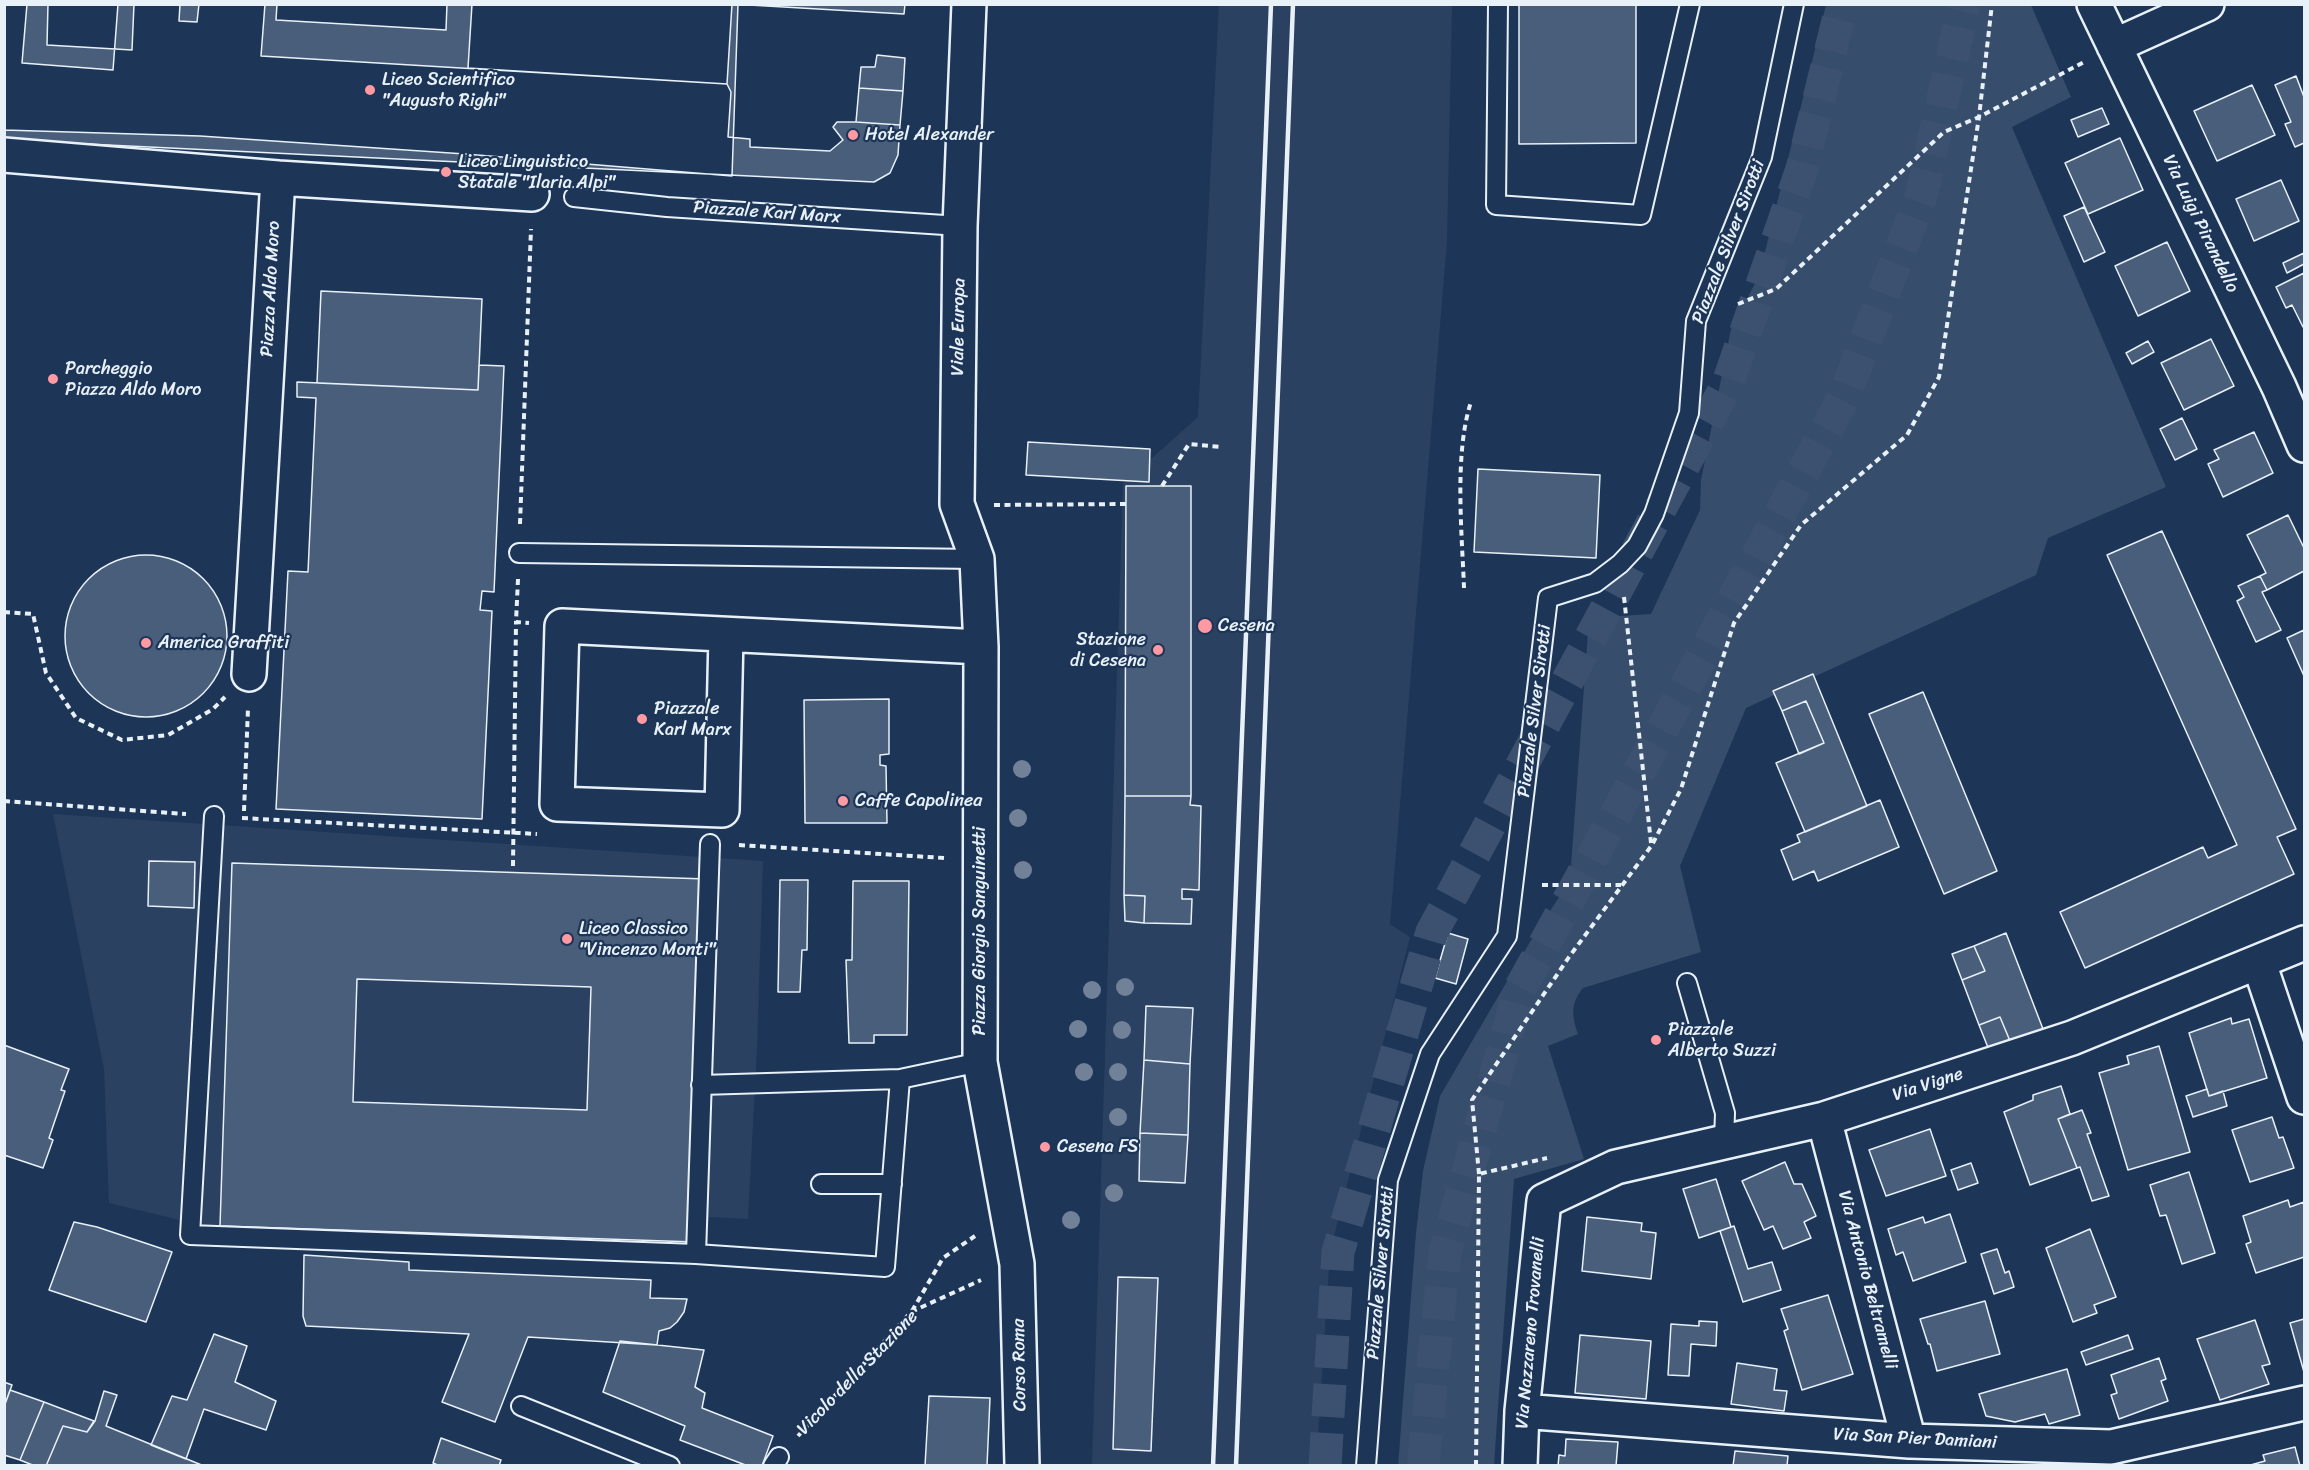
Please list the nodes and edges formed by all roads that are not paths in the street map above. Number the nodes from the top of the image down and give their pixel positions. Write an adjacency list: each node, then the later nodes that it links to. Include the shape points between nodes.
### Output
1 (969, 4): 12 (street, Viale Europa)
2 (1498, 4): 3 (lane, via 1496,205 1641,215)
3 (1690, 4)
4 (1794, 4): 42 (lane, Piazzale Silver Sirotti, via 1762,157 1696,321 1689,413 1654,514 1637,546 1620,564 1595,583 1548,598 1507,936 1430,1054 1388,1180)
5 (2094, 4): 7 (street, Via Luigi Pirandello)
6 (2207, 4): 7 (street)
7 (2114, 46): 13 (street, Via Luigi Pirandello)
8 (4, 155): 9 (street)
9 (278, 178): 10 (street); 19 (street, Piazza Aldo Moro)
10 (532, 194)
11 (574, 197): 12 (lane, Piazzale Karl Marx, via 667,207)
12 (960, 225): 16 (street, Viale Europa, via 957,504)
13 (2292, 381): 14 (street, Via Luigi Pirandello)
14 (2304, 446)
15 (519, 553): 16 (lane)
16 (977, 559): 18 (street, Viale Europa)
17 (726, 635): 17 (street, via 562,626 557,804 722,810); 18 (street)
18 (981, 647): 25 (street, Piazza Giorgio Sanguinetti)
19 (249, 674)
20 (214, 816): 34 (lane, via 190,1235)
21 (710, 844): 27 (lane)
22 (2304, 943): 23 (street, Via Vigne)
23 (2259, 963): 28 (street); 29 (street, Via Vigne, via 2072,1038)
24 (1687, 983): 30 (lane, via 1725,1113)
25 (980, 1062): 26 (lane); 35 (street, Piazza Giorgio Sanguinetti)
26 (900, 1079): 27 (lane); 32 (lane)
27 (701, 1085): 34 (lane)
28 (2304, 1097)
29 (1824, 1119): 30 (street, Via Vigne); 39 (street, Via Antonio Beltramelli)
30 (1724, 1141): 33 (street, Via Vigne, via 1616,1167)
31 (821, 1184): 32 (lane)
32 (892, 1184): 34 (lane, via 885,1268)
33 (1544, 1201): 38 (street, Via Nazzareno Trovanelli)
34 (696, 1254)
35 (1017, 1264): 41 (street, Corso Roma)
36 (2304, 1403): 39 (street, Via San Pier Damiani, via 2111,1447)
37 (520, 1406): 40 (lane)
38 (1522, 1411): 39 (street, Via San Pier Damiani); 43 (street, Via Nazzareno Trovanelli)
39 (1909, 1441)
40 (670, 1466)
41 (1022, 1466)
42 (1366, 1466)
43 (1520, 1466)

